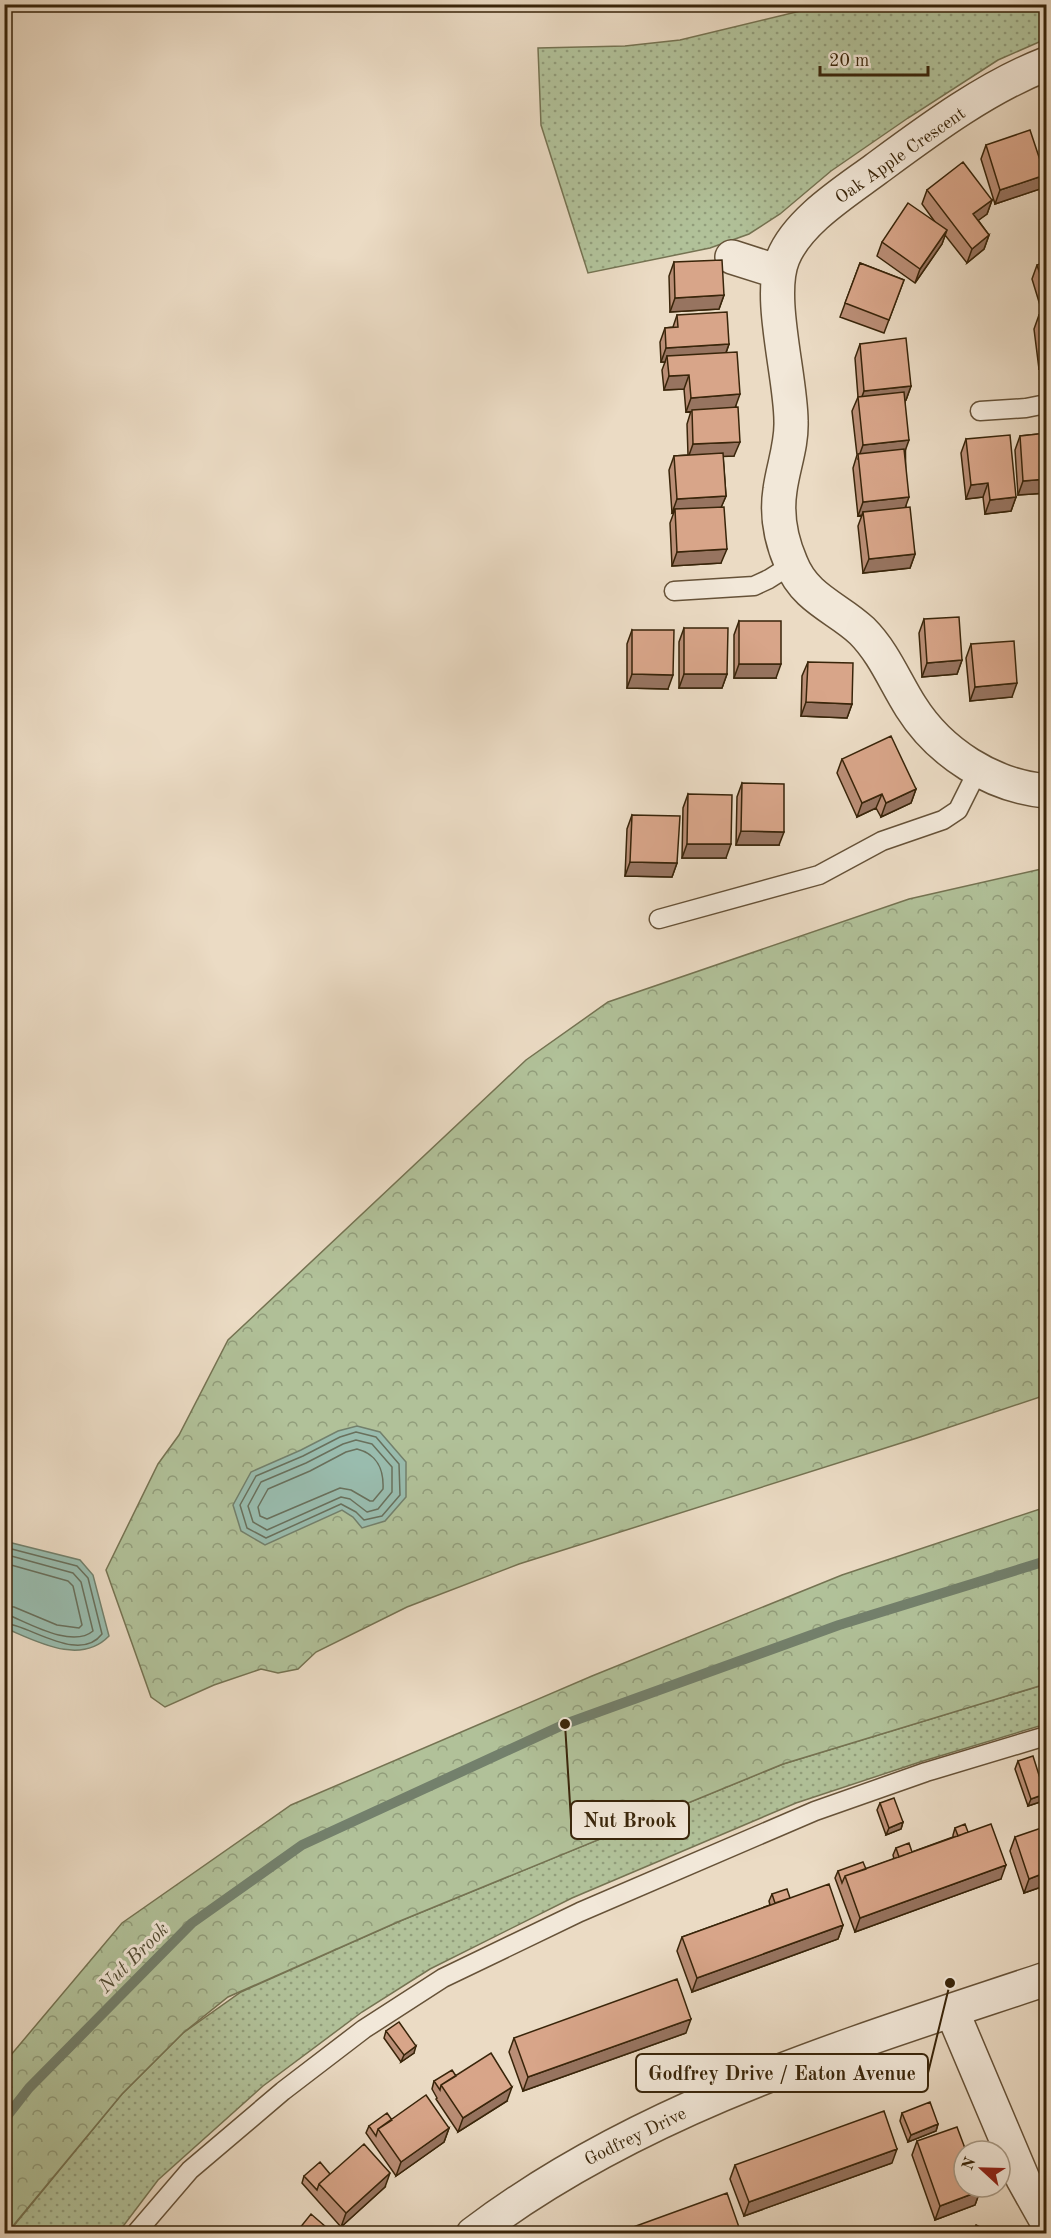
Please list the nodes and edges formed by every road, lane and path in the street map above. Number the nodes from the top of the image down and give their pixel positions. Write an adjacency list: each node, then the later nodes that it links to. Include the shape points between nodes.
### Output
1 (1047, 64): 3 (street, Oak Apple Crescent, via 950,117 833,201 790,245)
2 (732, 257): 3 (street)
3 (779, 272): 6 (street, Oak Apple Crescent, via 777,288 792,425 778,507)
4 (1047, 404): 5 (lane)
5 (980, 411)
6 (791, 565): 7 (lane, via 754,586); 8 (street, Oak Apple Crescent, via 811,592 873,643 925,726 955,755)
7 (674, 591)
8 (978, 770): 9 (street, Oak Apple Crescent, via 1019,787); 10 (lane, via 958,810 943,820 882,842 819,875)
9 (1047, 792)
10 (659, 919)
11 (1047, 1736): 15 (lane, via 815,1810 580,1911 443,1978 364,2029 283,2091 190,2170)
12 (1047, 1979): 13 (street, Godfrey Drive)
13 (952, 2011): 14 (street, via 1023,2180); 16 (street, Godfrey Drive, via 802,2062 645,2128 574,2166)
14 (1047, 2220)
15 (135, 2234)
16 (473, 2234)

